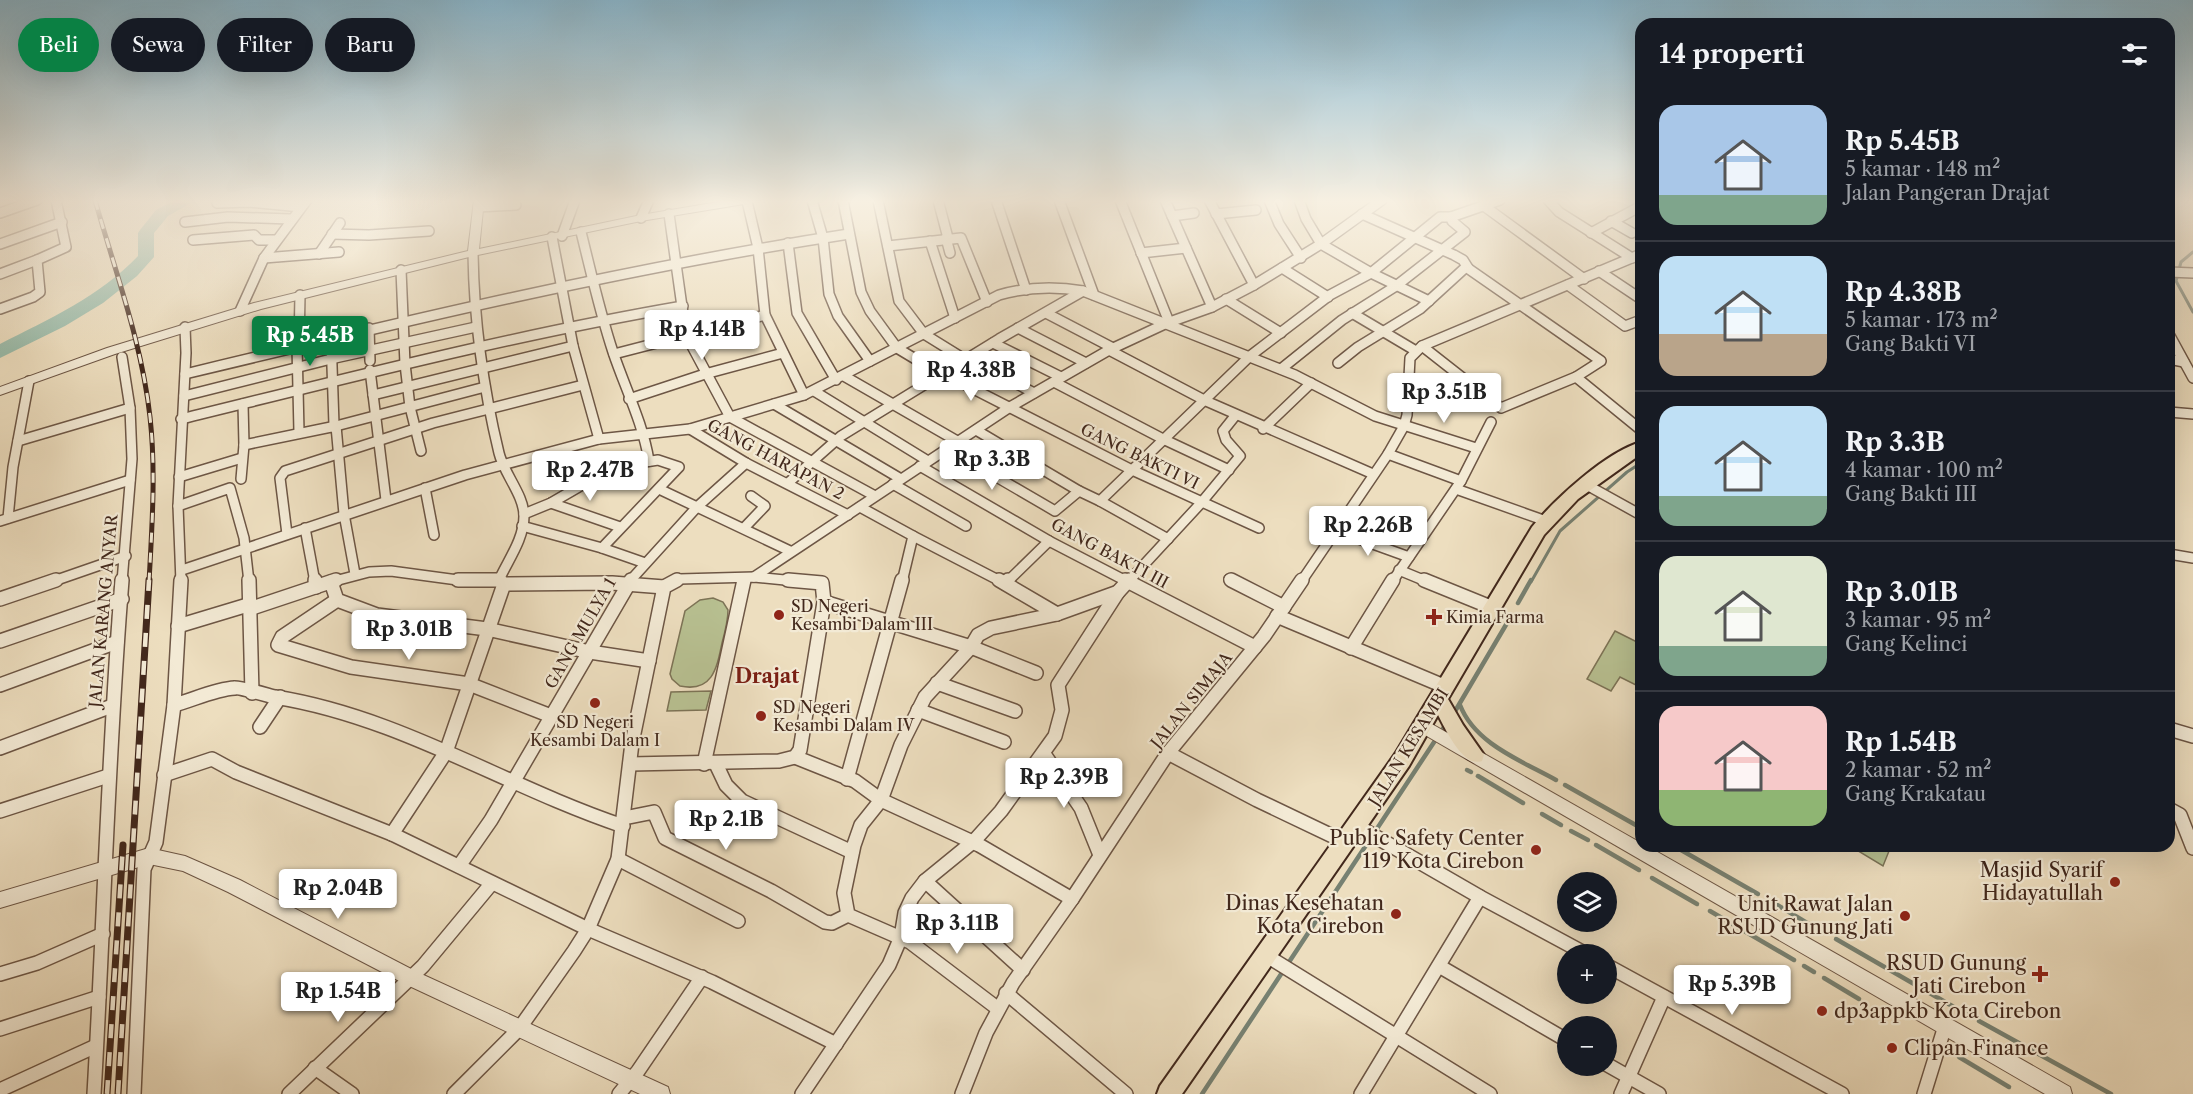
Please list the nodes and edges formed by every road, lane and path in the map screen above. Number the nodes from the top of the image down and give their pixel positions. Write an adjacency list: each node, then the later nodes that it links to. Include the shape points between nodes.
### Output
1 (57, 251): 35 (street)
2 (269, 251): 33 (street)
3 (321, 251): 31 (street)
4 (483, 251): 29 (street)
5 (558, 251): 48 (street)
6 (585, 251): 44 (street)
7 (675, 251): 36 (street)
8 (743, 251): 36 (street)
9 (758, 251): 66 (street)
10 (789, 251): 111 (street, via 797,314)
11 (824, 251): 98 (street, via 829,294 838,316)
12 (853, 251): 88 (street, via 861,292)
13 (889, 251): 79 (street, via 899,301)
14 (933, 251): 67 (street)
15 (968, 251): 57 (street)
16 (1013, 251): 49 (street)
17 (1078, 251): 53 (street)
18 (1159, 251): 30 (street)
19 (1187, 251): 59 (street)
20 (1236, 251): 45 (street)
21 (1297, 251): 34 (street)
22 (1311, 251): 34 (street)
23 (1333, 251): 41 (street)
24 (1399, 251): 41 (street)
25 (1439, 251): 47 (street)
26 (1442, 251): 38 (street, via 1463,260)
27 (1546, 251): 43 (street)
28 (339, 252): 31 (street)
29 (473, 253): 39 (street); 61 (street)
30 (1141, 253): 71 (street)
31 (319, 254): 33 (street)
32 (1635, 256): 40 (street)
33 (264, 258): 63 (street)
34 (1301, 258): 37 (street)
35 (37, 260): 42 (street); 62 (street, via 40,292)
36 (677, 264): 44 (street); 58 (street)
37 (1282, 268): 45 (street); 54 (street)
38 (1468, 268): 56 (street); 60 (street)
39 (401, 270): 52 (street); 69 (street)
40 (1599, 272): 43 (street); 51 (street)
41 (1371, 273): 47 (street); 54 (street)
42 (0, 274)
43 (1584, 279): 46 (street)
44 (591, 282): 48 (street); 68 (street)
45 (1254, 285): 55 (street)
46 (1568, 285): 60 (street); 70 (street, via 1625,326)
47 (1396, 286): 56 (street); 65 (street)
48 (561, 288): 61 (street); 73 (street)
49 (1026, 290): 50 (street); 57 (street, via 1005,293)
50 (1083, 291): 53 (street); 64 (street)
51 (1635, 295)
52 (300, 296): 63 (street); 85 (street)
53 (1094, 296): 71 (street)
54 (1328, 297): 78 (street)
55 (1226, 299): 59 (street); 78 (street)
56 (1429, 301): 77 (street)
57 (987, 302): 67 (street)
58 (683, 306): 68 (street); 80 (street)
59 (1212, 306): 71 (street)
60 (1521, 306): 90 (street); 110 (street, via 1601,361)
61 (474, 307): 69 (street); 72 (street)
62 (0, 309)
63 (240, 311): 74 (street)
64 (1046, 313): 76 (street); 89 (street)
65 (1352, 313): 77 (street); 106 (street)
66 (765, 315): 80 (street); 92 (street)
67 (954, 318): 79 (street)
68 (602, 320): 73 (street); 93 (street)
69 (403, 321): 75 (street); 82 (street)
70 (1635, 322)
71 (1168, 323): 89 (street); 94 (street)
72 (476, 327): 82 (street); 87 (street)
73 (569, 327): 86 (street); 87 (street)
74 (181, 328): 107 (street); 114 (street)
75 (369, 328): 81 (street); 91 (street)
76 (1018, 328): 83 (street); 99 (street)
77 (1384, 330): 90 (street); 100 (street)
78 (1281, 333): 94 (street)
79 (924, 334): 88 (street); 97 (street)
80 (686, 335): 93 (street); 108 (street)
81 (331, 338): 85 (street); 96 (street)
82 (404, 343): 91 (street); 101 (street)
83 (993, 343): 97 (street); 113 (street)
84 (2175, 344): 102 (street)
85 (298, 346): 104 (street); 107 (street)
86 (573, 346): 103 (street); 118 (street)
87 (478, 347): 101 (street); 103 (street)
88 (897, 348): 98 (street); 109 (street, GANG BAKTI VI)
89 (1111, 349): 99 (street); 128 (street)
90 (1419, 349): 110 (street, via 1499,408); 146 (street, via 1408,361)
91 (369, 351): 96 (street); 105 (street)
92 (783, 353): 108 (street); 125 (street)
93 (614, 354): 127 (street)
94 (1250, 356): 106 (street); 128 (street)
95 (122, 357): 134 (street, JALAN KARANG ANYAR)
96 (333, 359): 104 (street); 115 (street)
97 (967, 359): 109 (street); 123 (street)
98 (870, 361): 111 (street)
99 (1086, 363): 113 (street)
100 (1338, 363)
101 (405, 364): 105 (street); 117 (street)
102 (2188, 365): 112 (street)
103 (482, 367): 117 (street); 119 (street)
104 (297, 368): 120 (street); 126 (street)
105 (370, 368): 115 (street); 124 (street)
106 (1281, 369): 116 (street)
107 (185, 374): 126 (street)
108 (705, 374): 127 (street); 140 (street)
109 (943, 375): 131 (street); 133 (street, GANG BAKTI VI)
110 (1576, 377): 145 (street)
111 (840, 378): 122 (street); 131 (street)
112 (2193, 378)
113 (1058, 380): 123 (street); 154 (street)
114 (29, 381): 121 (street); 156 (street)
115 (333, 381): 120 (street); 144 (street)
116 (1311, 383): 146 (street, via 1375,416); 149 (street)
117 (408, 386): 124 (street); 132 (street)
118 (583, 386): 135 (street); 153 (street)
119 (485, 387): 132 (street); 135 (street)
120 (298, 389): 129 (street); 151 (street)
121 (0, 391)
122 (814, 391): 125 (street); 143 (street, GANG BAKTI III)
123 (1034, 393): 133 (street)
124 (373, 395): 138 (street)
125 (804, 395): 130 (street)
126 (183, 396): 141 (street)
127 (629, 399): 152 (street)
128 (1203, 401): 139 (street); 154 (street)
129 (243, 404): 141 (street); 159 (street)
130 (774, 404): 140 (street); 155 (street)
131 (893, 406): 143 (street); 158 (street)
132 (410, 407): 138 (street); 147 (street)
133 (1010, 407): 150 (street); 172 (street, GANG BAKTI VI)
134 (130, 408): 156 (street); 177 (street, JALAN KARANG ANYAR)
135 (490, 408): 147 (street); 170 (street)
136 (2175, 412): 137 (street)
137 (2193, 414)
138 (374, 416): 144 (street); 157 (street)
139 (1235, 416): 149 (street); 173 (street, via 1223,431 1240,456)
140 (730, 417): 148 (street); 168 (street)
141 (181, 419): 175 (street)
142 (1491, 422): 161 (street)
143 (864, 423): 155 (street); 171 (street, GANG BAKTI III)
144 (335, 425): 151 (street); 164 (street)
145 (1635, 425)
146 (1404, 426): 161 (street); 165 (street, JALAN SIMAJA)
147 (415, 429): 157 (street); 162 (street)
148 (690, 429): 152 (street); 169 (street, GANG HARAPAN 2)
149 (1263, 429): 174 (street)
150 (976, 430): 158 (street); 184 (street)
151 (299, 432): 159 (street)
152 (645, 435): 153 (street); 167 (street)
153 (599, 439): 170 (street)
154 (1162, 439): 172 (street); 173 (street)
155 (836, 440): 168 (street); 178 (street)
156 (18, 441): 198 (street)
157 (378, 441): 164 (street); 187 (street)
158 (957, 441): 160 (street)
159 (244, 445): 166 (street)
160 (947, 448): 171 (street); 184 (street, via 1055,511)
161 (1476, 448): 180 (street)
162 (421, 451)
163 (1635, 453): 183 (main road, JALAN KESAMBI)
164 (338, 454): 195 (street); 207 (street, via 280,475)
165 (1388, 454): 174 (street, JALAN SIMAJA); 180 (street)
166 (242, 458): 175 (street); 176 (street)
167 (649, 461): 182 (street, via 680,468); 189 (street, via 582,485)
168 (811, 462): 179 (street); 186 (street)
169 (746, 463): 179 (street, GANG HARAPAN 2); 192 (street, GANG MULYA 1)
170 (502, 464): 181 (street); 196 (street)
171 (924, 464): 178 (street); 211 (street, GANG BAKTI III)
172 (1132, 470): 188 (street); 190 (street, GANG BAKTI VI)
173 (1229, 470): 190 (street)
174 (1373, 474): 206 (street, JALAN SIMAJA)
175 (179, 477): 191 (street)
176 (241, 479)
177 (130, 480): 198 (street); 216 (street, JALAN KARANG ANYAR)
178 (897, 482): 186 (street); 201 (street)
179 (788, 483): 197 (street, GANG HARAPAN 2)
180 (1459, 485): 199 (street); 217 (street)
181 (425, 488): 187 (street); 208 (street)
182 (659, 489): 192 (street); 202 (street)
183 (1596, 490): 194 (street); 199 (main road, JALAN KESAMBI)
184 (1079, 491): 188 (street)
185 (751, 495): 204 (street, via 765,506)
186 (875, 496): 193 (street)
187 (386, 500): 195 (street)
188 (1100, 501): 210 (street)
189 (551, 503): 196 (street); 202 (street)
190 (1201, 503): 205 (street, GANG BAKTI VI); 210 (street)
191 (178, 506): 213 (street, via 229,488); 220 (street)
192 (697, 507): 204 (street); 219 (street, GANG MULYA 1)
193 (860, 507): 197 (street); 209 (street)
194 (1635, 512)
195 (344, 514): 203 (street); 222 (street)
196 (524, 514): 200 (street)
197 (848, 515): 214 (street)
198 (4, 519)
199 (1546, 521): 238 (main road, JALAN KESAMBI)
200 (522, 526): 212 (street); 226 (street)
201 (966, 526)
202 (620, 527): 212 (street)
203 (305, 528): 207 (street); 230 (street)
204 (744, 528): 214 (street)
205 (1259, 528)
206 (1337, 531): 217 (street); 239 (street, JALAN SIMAJA)
207 (287, 534): 213 (street)
208 (434, 535)
209 (913, 536): 228 (street); 241 (street)
210 (1168, 539): 227 (street)
211 (1049, 541): 227 (street, GANG BAKTI III); 228 (street)
212 (602, 548): 219 (street)
213 (247, 549): 220 (street); 237 (street)
214 (790, 551): 223 (street)
215 (2175, 555): 218 (street)
216 (126, 556): 233 (street); 234 (street, JALAN KARANG ANYAR)
217 (1409, 557): 221 (street)
218 (2193, 558)
219 (645, 563): 229 (street, GANG MULYA 1)
220 (182, 570): 242 (street)
221 (1399, 570): 238 (street); 248 (street)
222 (355, 574): 225 (street); 226 (street, via 391,571)
223 (749, 577): 231 (street, via 680,579); 236 (street, via 819,582 824,586); 274 (street)
224 (1229, 579): 239 (street)
225 (331, 582): 230 (street); 235 (street)
226 (502, 582): 229 (street); 243 (street)
227 (1128, 582): 232 (street); 247 (street, GANG BAKTI III)
228 (1005, 583): 240 (street)
229 (627, 584): 231 (street); 249 (street, GANG MULYA 1)
230 (316, 587): 237 (street)
231 (664, 587): 250 (street)
232 (1118, 592): 240 (street); 270 (street, via 1058,685 1060,722)
233 (0, 599)
234 (122, 599): 244 (street); 245 (street, JALAN KARANG ANYAR)
235 (337, 600): 243 (street, via 377,615); 253 (street, via 282,637 278,645 351,667)
236 (824, 602): 241 (street); 272 (street, via 800,750)
237 (252, 606): 242 (street); 255 (street)
238 (1493, 608): 262 (main road, JALAN KESAMBI)
239 (1281, 611): 247 (street, JALAN SIMAJA); 248 (street)
240 (1057, 614): 246 (street, via 991,628 978,635)
241 (892, 623): 246 (street); 277 (street)
242 (178, 626): 257 (street)
243 (487, 629): 249 (street); 253 (street)
244 (0, 640)
245 (113, 643): 254 (street); 258 (street, JALAN KARANG ANYAR)
246 (971, 647): 251 (street); 252 (street)
247 (1255, 647): 269 (street, JALAN SIMAJA)
248 (1351, 648): 262 (street)
249 (590, 652): 250 (street); 261 (street, GANG MULYA 1)
250 (649, 661): 273 (street)
251 (1036, 673)
252 (937, 683): 259 (street); 260 (street)
253 (469, 684): 261 (street); 268 (street)
254 (0, 685)
255 (252, 693): 256 (street); 257 (street, via 237,687)
256 (280, 697): 263 (street); 268 (street, via 358,715)
257 (174, 705): 275 (street)
258 (112, 706): 267 (street); 276 (street, JALAN KARANG ANYAR)
259 (918, 710): 266 (street); 279 (street)
260 (1015, 711)
261 (551, 716): 278 (street, GANG MULYA 1)
262 (1441, 716): 271 (main road); 284 (main road, JALAN KESAMBI)
263 (260, 728)
264 (2175, 731): 265 (street)
265 (2193, 736)
266 (1004, 742)
267 (0, 748)
268 (446, 752): 278 (street); 285 (street)
269 (1168, 753): 287 (street); 292 (street, JALAN SIMAJA)
270 (1044, 754): 286 (street); 292 (street, via 1082,808)
271 (1474, 755): 288 (street)
272 (795, 756): 274 (street, via 780,761); 277 (street)
273 (630, 764): 274 (street); 282 (street)
274 (710, 764): 290 (street, via 742,801)
275 (164, 775): 285 (street, via 203,761 219,760 236,771); 293 (street, via 156,842)
276 (108, 776): 280 (street); 296 (street, JALAN KARANG ANYAR)
277 (847, 779): 279 (street, via 873,791)
278 (511, 783): 282 (street); 295 (street, GANG MULYA 1)
279 (881, 800): 286 (street); 290 (street, via 861,825)
280 (0, 811)
281 (2175, 811): 283 (street)
282 (623, 822): 294 (street); 302 (street, via 654,812 665,838 825,922)
283 (2189, 826): 289 (street)
284 (1362, 828): 287 (main road, JALAN KESAMBI); 299 (street)
285 (392, 834): 295 (street)
286 (974, 841): 297 (street); 300 (street, via 1031,871)
287 (1346, 842): 308 (main road, JALAN KESAMBI)
288 (1635, 848)
289 (2193, 848)
290 (852, 852): 302 (street, via 844,893)
291 (1643, 852): 319 (street)
292 (1100, 855): 300 (street, JALAN SIMAJA)
293 (149, 856): 296 (street); 314 (street, via 186,864 234,886); 332 (street, via 144,869)
294 (618, 859): 303 (street); 304 (street)
295 (459, 866): 298 (street)
296 (105, 869): 301 (street); 305 (street, JALAN KARANG ANYAR)
297 (925, 881): 306 (street, via 906,909); 310 (street)
298 (492, 883): 304 (street); 314 (street)
299 (1480, 897): 307 (street); 309 (street)
300 (1072, 899): 310 (street, JALAN SIMAJA)
301 (0, 900)
302 (848, 915): 306 (street)
303 (738, 921)
304 (588, 929): 313 (street); 321 (street)
305 (103, 934): 312 (street, via 37,963); 316 (street, JALAN KARANG ANYAR)
306 (901, 937): 318 (street, via 931,955); 324 (street, via 889,965)
307 (1567, 944)
308 (1278, 963): 323 (street); 341 (main road, JALAN KESAMBI)
309 (1439, 966): 322 (street); 323 (street)
310 (1023, 970): 315 (street, JALAN SIMAJA)
311 (1617, 971): 317 (street)
312 (0, 974)
313 (702, 977): 324 (street); 329 (street)
314 (411, 978): 321 (street); 326 (street)
315 (1006, 993): 318 (street, JALAN SIMAJA); 340 (street)
316 (99, 996): 320 (street); 325 (street, JALAN KARANG ANYAR)
317 (1664, 997): 328 (street); 346 (street)
318 (997, 1008): 339 (street, JALAN SIMAJA)
319 (1945, 1026): 347 (street); 348 (street)
320 (0, 1029)
321 (519, 1029): 329 (street); 335 (street)
322 (1557, 1035)
323 (1395, 1036): 342 (street); 343 (street)
324 (836, 1044): 338 (street)
325 (96, 1046): 330 (street); 331 (street, JALAN KARANG ANYAR)
326 (315, 1068): 333 (street); 334 (street)
327 (1617, 1070): 328 (street)
328 (1630, 1077): 344 (street); 345 (street)
329 (631, 1080): 336 (street); 337 (street)
330 (0, 1090)
331 (94, 1094)
332 (134, 1094)
333 (289, 1094)
334 (352, 1094)
335 (454, 1094)
336 (619, 1094)
337 (661, 1094)
338 (802, 1094)
339 (963, 1094)
340 (1126, 1094)
341 (1168, 1094)
342 (1361, 1094)
343 (1490, 1094)
344 (1621, 1094)
345 (1659, 1094)
346 (1842, 1094)
347 (1924, 1094)
348 (2063, 1094)

